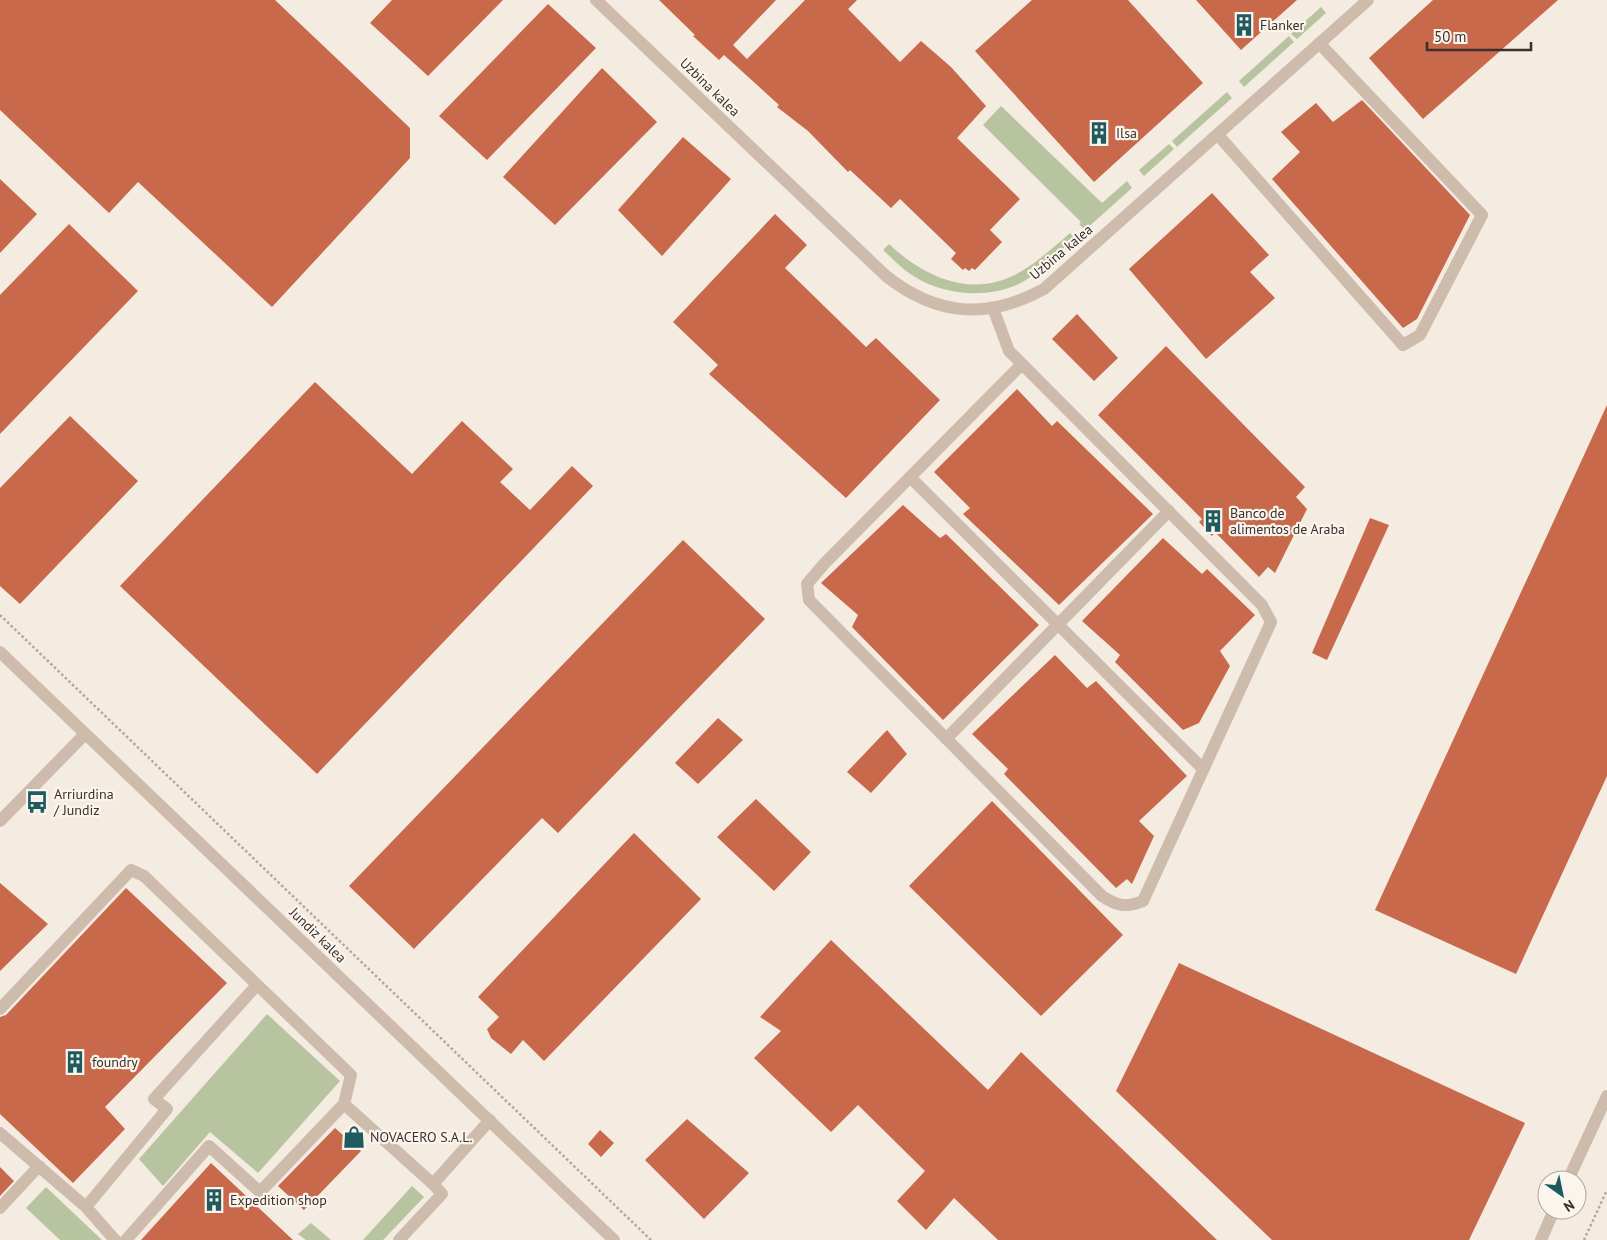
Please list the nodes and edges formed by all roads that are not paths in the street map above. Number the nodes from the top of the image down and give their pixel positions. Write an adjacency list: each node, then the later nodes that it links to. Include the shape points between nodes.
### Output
1 (596, 0): 5 (street, Uzbina kalea, via 901,288 917,298 951,308)
2 (1368, 0): 3 (street, Uzbina kalea)
3 (1319, 44): 4 (street, Uzbina kalea); 4 (street, via 1482,216 1420,335 1403,345)
4 (1218, 135): 5 (street, Uzbina kalea, via 1044,289)
5 (993, 308): 6 (street, via 1008,351)
6 (1022, 364): 7 (street); 8 (street)
7 (910, 477): 9 (street); 12 (street, via 807,584 809,600)
8 (1169, 511): 9 (street); 13 (street, via 1262,604 1271,622)
9 (1059, 625): 12 (street); 13 (street)
10 (0, 652): 11 (street, Jundiz kalea)
11 (85, 734): 14 (street); 19 (street, Jundiz kalea)
12 (946, 739): 13 (street, via 1102,896 1116,905 1129,906 1143,901)
13 (1204, 769)
14 (0, 821)
15 (257, 984): 16 (street, via 144,876 131,870); 18 (street, via 351,1075); 24 (street, via 154,1099 167,1109)
16 (0, 1009)
17 (1607, 1096): 22 (street)
18 (344, 1104): 23 (street); 28 (street, via 260,1192 208,1146)
19 (490, 1120): 23 (street); 30 (street, Jundiz kalea)
20 (0, 1133): 21 (street)
21 (39, 1166): 24 (street); 25 (street)
22 (1573, 1170)
23 (433, 1184): 29 (street, via 442,1194)
24 (86, 1207): 27 (street)
25 (0, 1208)
26 (1549, 1220): 31 (street)
27 (115, 1240)
28 (126, 1240)
29 (399, 1240)
30 (614, 1240)
31 (1540, 1240)

